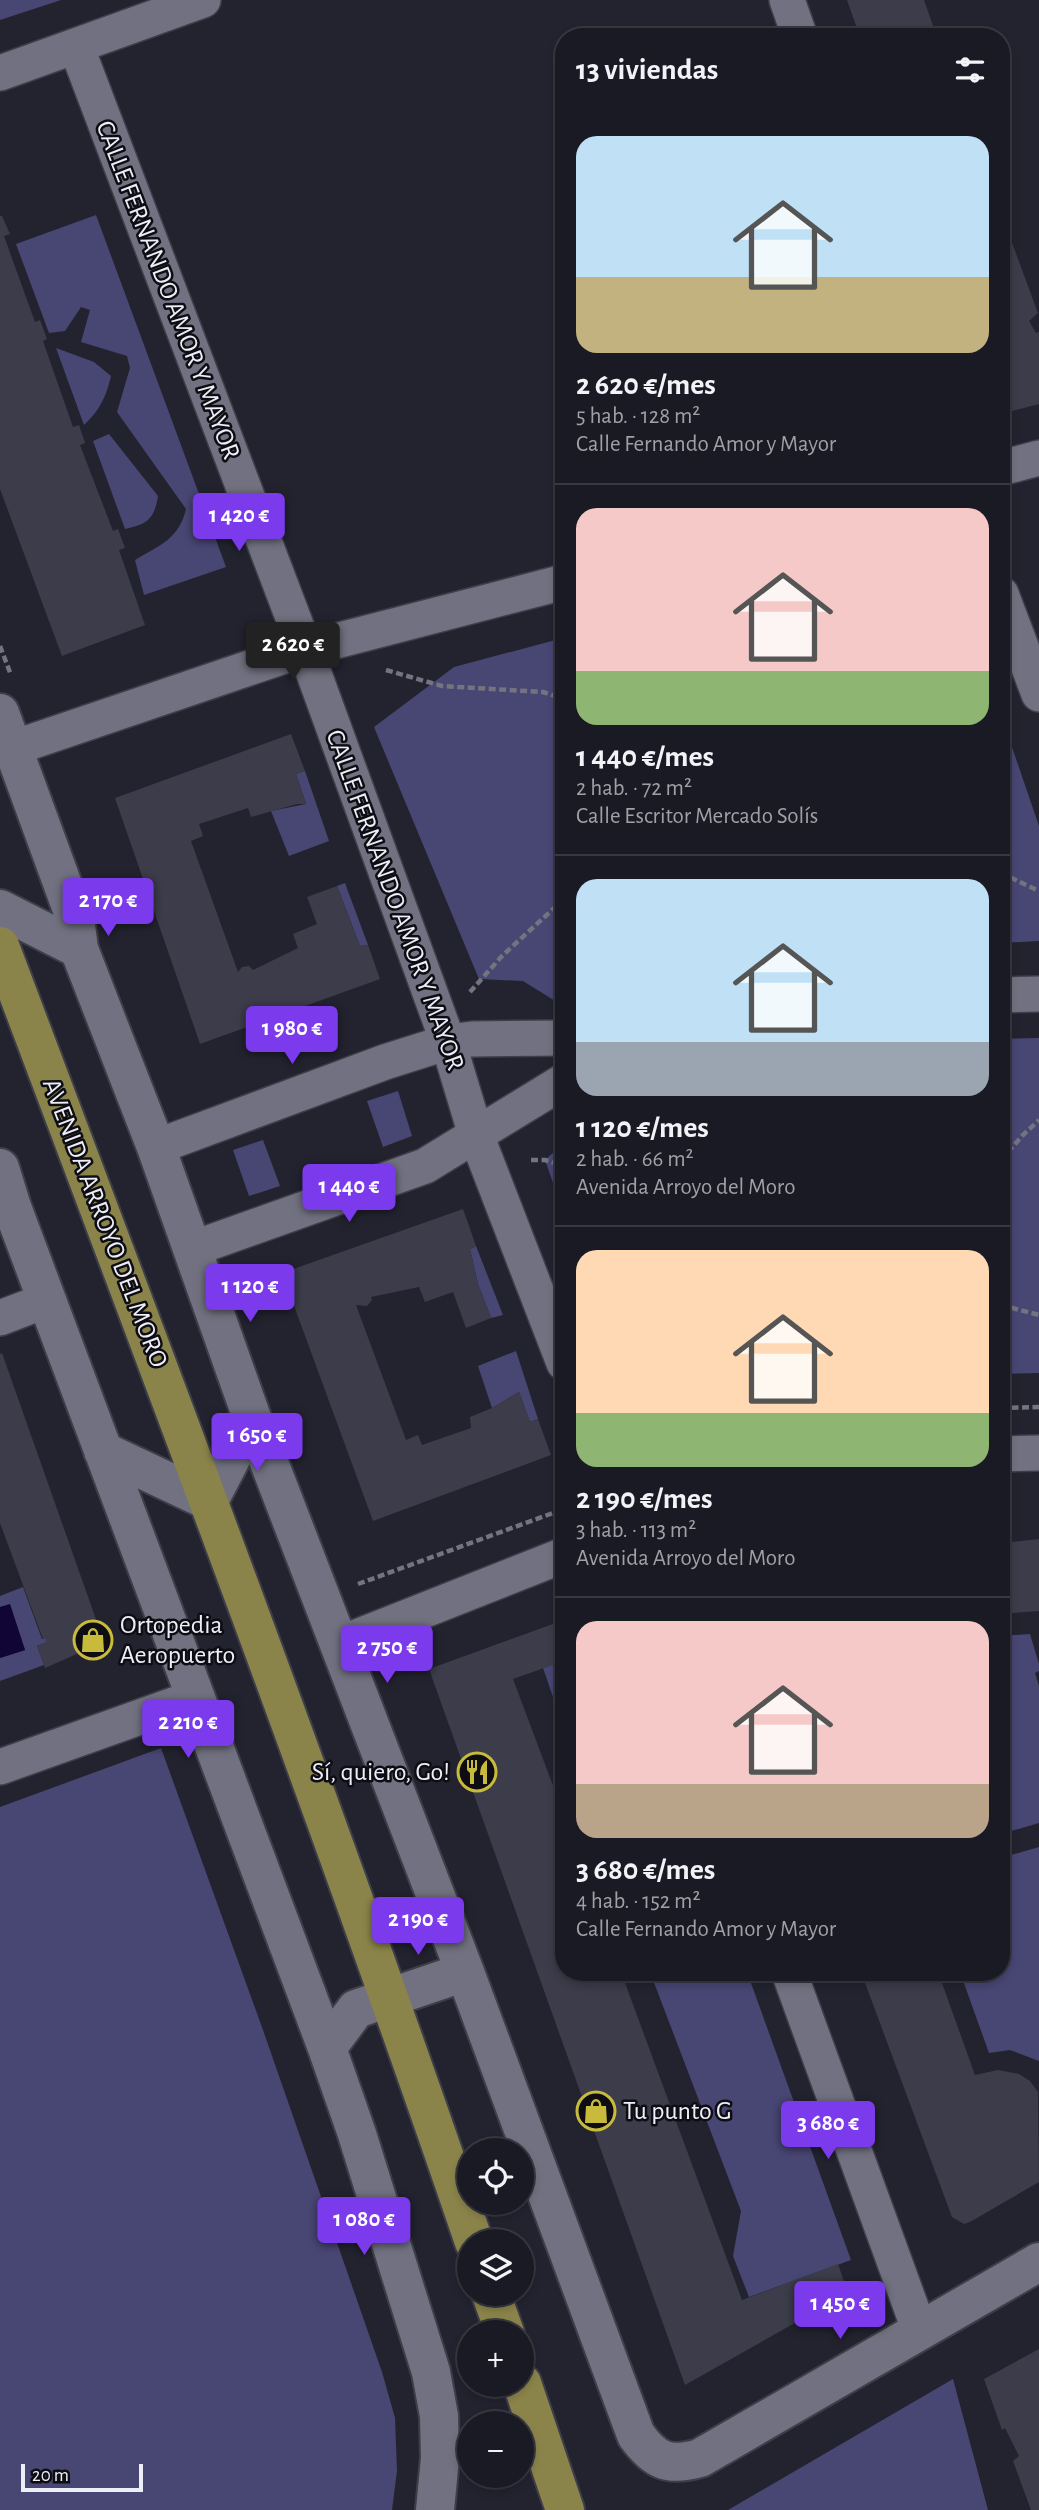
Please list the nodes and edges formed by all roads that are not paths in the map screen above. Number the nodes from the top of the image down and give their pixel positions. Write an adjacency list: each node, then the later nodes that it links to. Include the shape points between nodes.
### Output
1 (203, 0): 4 (street)
2 (787, 0): 3 (street)
3 (797, 28)
4 (76, 46): 5 (street); 10 (street, CALLE FERNANDO AMOR Y MAYOR)
5 (0, 73)
6 (1039, 458): 7 (street)
7 (1010, 466)
8 (555, 584): 10 (street)
9 (1010, 618): 11 (street)
10 (305, 649): 13 (street); 20 (street, CALLE FERNANDO AMOR Y MAYOR)
11 (1039, 694)
12 (0, 713): 13 (street)
13 (13, 748): 16 (street, via 75,919)
14 (0, 909): 16 (street)
15 (0, 946): 34 (main road, AVENIDA ARROYO DEL MORO)
16 (79, 948): 23 (street)
17 (1039, 994): 18 (street)
18 (1010, 995)
19 (555, 1038): 20 (street)
20 (448, 1042): 22 (street, CALLE FERNANDO AMOR Y MAYOR); 23 (street)
21 (555, 1087): 22 (street)
22 (476, 1135): 26 (street, via 425,1166); 29 (street, CALLE FERNANDO AMOR Y MAYOR)
23 (156, 1147): 26 (street)
24 (0, 1168): 25 (street)
25 (6, 1209): 27 (street)
26 (192, 1249): 30 (street)
27 (47, 1300): 28 (street); 31 (street)
28 (0, 1318)
29 (555, 1340)
30 (252, 1418): 34 (street); 36 (street)
31 (103, 1451): 34 (street); 37 (street)
32 (1039, 1452): 33 (street)
33 (1010, 1454)
34 (209, 1501): 41 (main road, AVENIDA ARROYO DEL MORO)
35 (555, 1559): 36 (street)
36 (339, 1644): 39 (street)
37 (196, 1697): 38 (street); 42 (street)
38 (0, 1767)
39 (465, 1972): 41 (street); 45 (street, via 636,2435 648,2451 663,2461 683,2463 700,2458)
40 (792, 1981): 45 (street)
41 (389, 1998): 42 (street, via 356,2009); 43 (main road, AVENIDA ARROYO DEL MORO)
42 (327, 2048): 47 (street, via 431,2372 440,2448)
43 (469, 2229)
44 (1039, 2262): 45 (street)
45 (919, 2329)
46 (527, 2397): 48 (main road)
47 (435, 2510)
48 (565, 2510)

